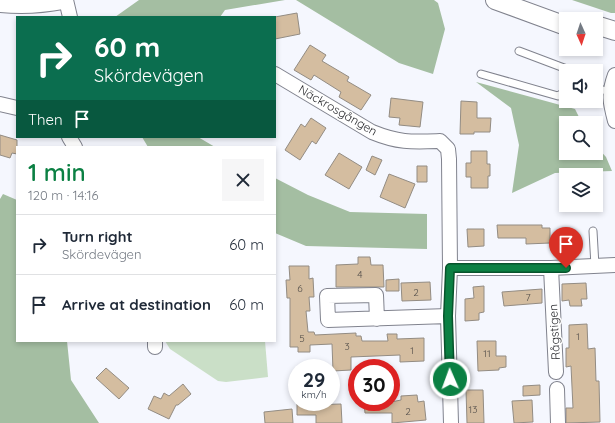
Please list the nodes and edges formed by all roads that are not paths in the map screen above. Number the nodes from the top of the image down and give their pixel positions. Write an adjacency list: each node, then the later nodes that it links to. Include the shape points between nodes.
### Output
1 (65, 0): 4 (street, via 45,3); 6 (street)
2 (495, 0): 7 (street)
3 (519, 0): 5 (street)
4 (0, 3)
5 (559, 13)
6 (70, 16)
7 (559, 23)
8 (603, 27): 9 (street)
9 (615, 31)
10 (603, 38): 11 (street)
11 (615, 41)
12 (519, 51): 13 (lane)
13 (559, 66)
14 (481, 74): 19 (lane)
15 (276, 75): 26 (street, Näckrosgången, via 372,132 404,142 440,141 448,149)
16 (615, 75): 18 (street)
17 (603, 90): 18 (lane)
18 (610, 92): 22 (street)
19 (559, 95)
20 (0, 104): 21 (street)
21 (16, 108)
22 (615, 121)
23 (593, 230): 25 (lane)
24 (615, 265): 25 (street)
25 (595, 266): 27 (street)
26 (450, 268): 27 (street); 28 (street, Näckrosgången)
27 (551, 268): 30 (street, Rågstigen)
28 (448, 316): 29 (street); 32 (street, Näckrosgången)
29 (377, 319)
30 (556, 372)
31 (557, 389): 33 (street)
32 (451, 423)
33 (558, 423)

